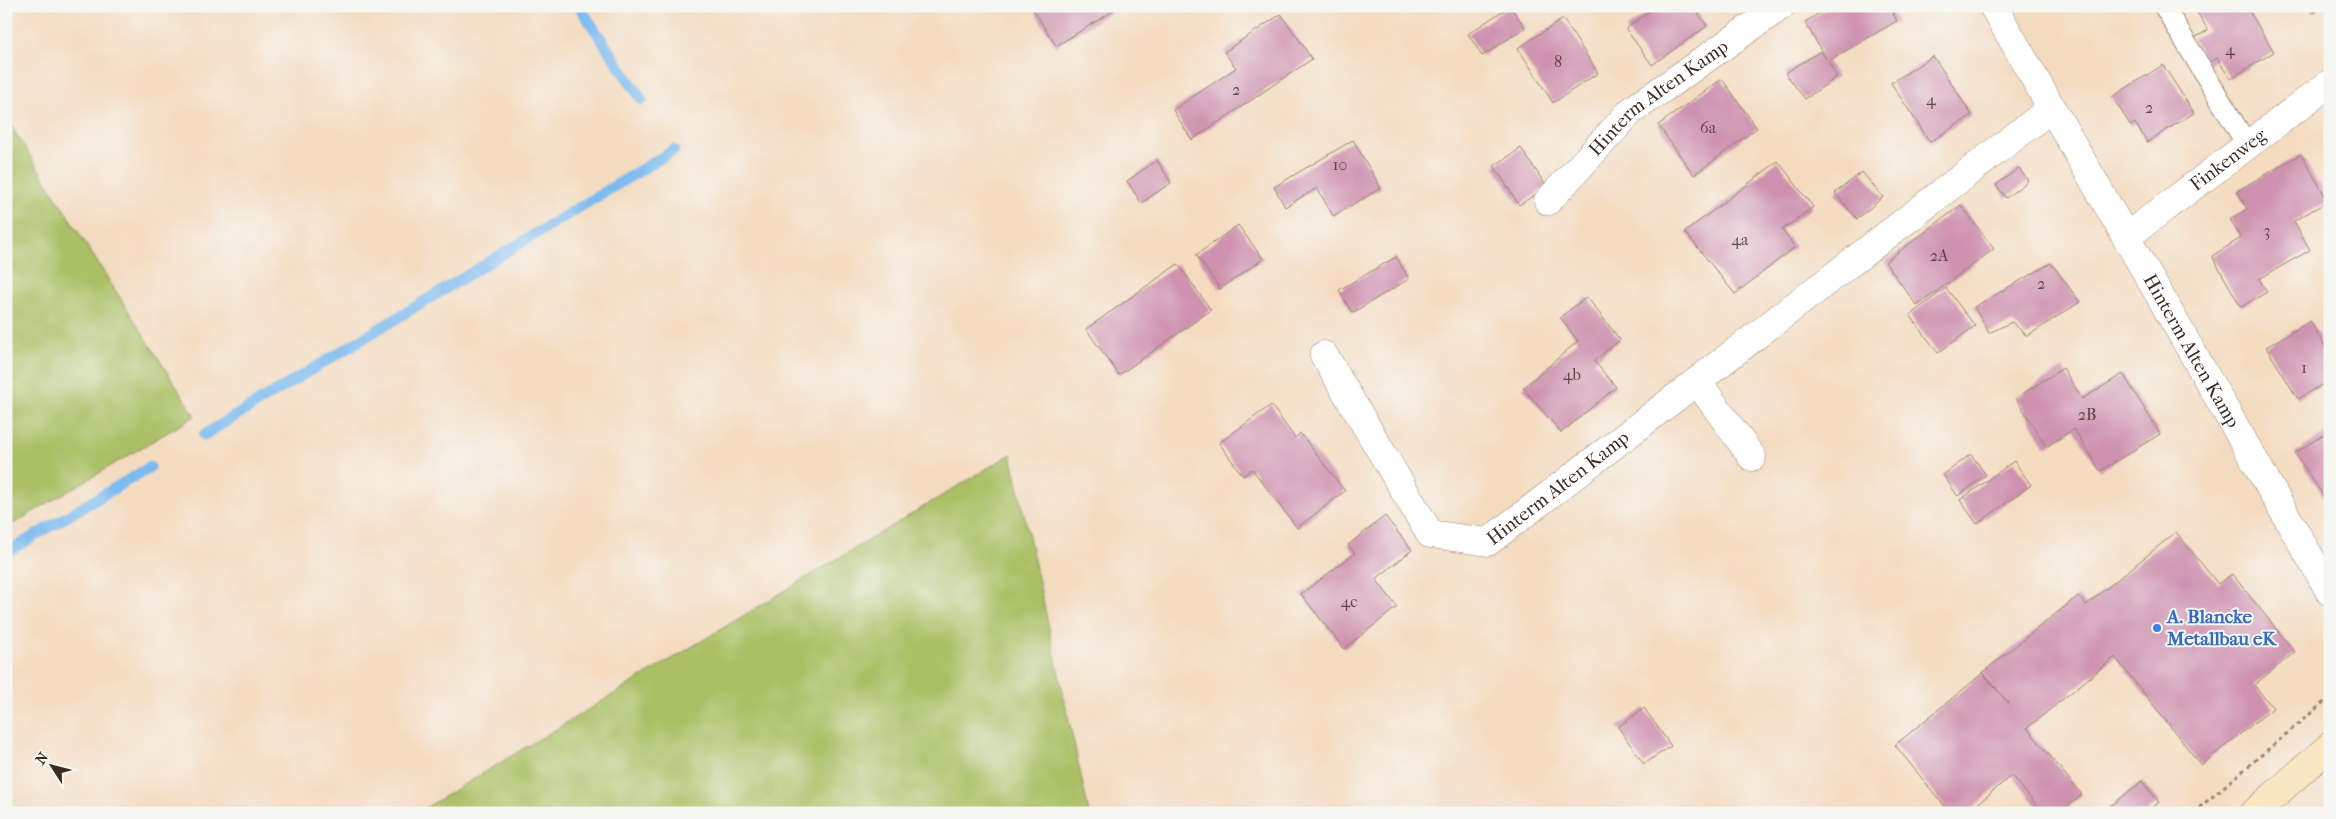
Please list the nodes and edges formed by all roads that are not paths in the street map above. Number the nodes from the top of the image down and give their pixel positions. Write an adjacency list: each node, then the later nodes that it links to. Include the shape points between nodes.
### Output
1 (1781, 6): 7 (street, Hinterm Alten Kamp, via 1631,111)
2 (1993, 6): 5 (street, Hinterm Alten Kamp)
3 (2164, 6): 6 (lane)
4 (2330, 83): 6 (street, Finkenweg)
5 (2052, 108): 8 (street, Hinterm Alten Kamp); 10 (street, Hinterm Alten Kamp)
6 (2247, 145): 8 (street, Finkenweg)
7 (1548, 201)
8 (2126, 237): 12 (street, Hinterm Alten Kamp)
9 (1324, 355): 10 (street, Hinterm Alten Kamp, via 1430,534 1488,542)
10 (1697, 382): 11 (street)
11 (1752, 457)
12 (2330, 592)
13 (2330, 746): 14 (main road)
14 (2254, 813)

